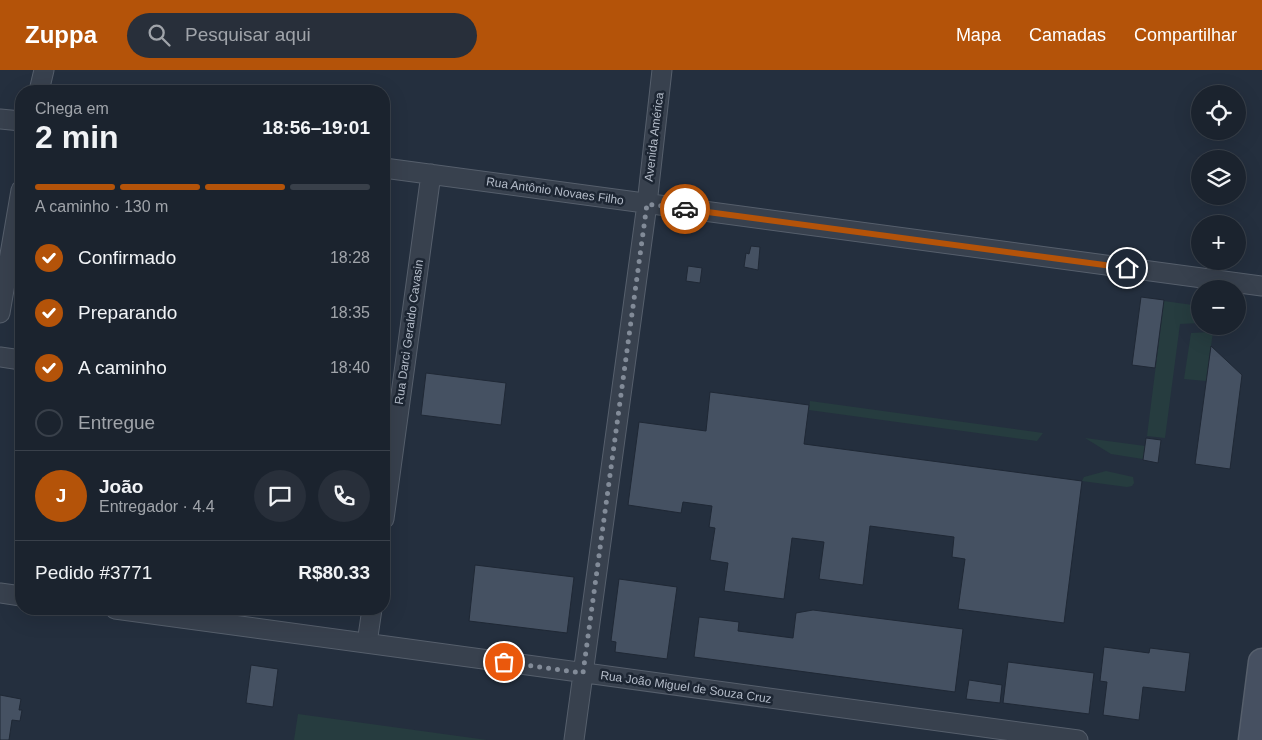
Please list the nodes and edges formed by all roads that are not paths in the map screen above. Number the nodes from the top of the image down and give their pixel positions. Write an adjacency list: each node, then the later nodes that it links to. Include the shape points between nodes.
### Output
1 (44, 70): 3 (street)
2 (662, 70): 8 (street, Avenida América)
3 (40, 85)
4 (0, 119): 5 (street)
5 (15, 121)
6 (390, 169): 7 (street, Rua Antônio Novaes Filho)
7 (431, 174): 8 (street, Rua Antônio Novaes Filho); 14 (street, Rua Darci Geraldo Cavasin)
8 (647, 204): 10 (street, Rua Antônio Novaes Filho); 22 (street, Avenida América)
9 (15, 225): 11 (street)
10 (1262, 286)
11 (0, 313)
12 (0, 357): 13 (street)
13 (15, 359)
14 (391, 410): 15 (street, Rua Darci Geraldo Cavasin)
15 (390, 426)
16 (0, 593): 17 (street)
17 (15, 595)
18 (158, 615): 20 (street, Rua João Miguel de Souza Cruz)
19 (371, 615): 20 (street)
20 (367, 644): 22 (street, Rua João Miguel de Souza Cruz)
21 (1262, 662): 25 (main road)
22 (583, 673): 23 (street, Avenida América); 24 (street, Rua João Miguel de Souza Cruz)
23 (574, 740)
24 (1078, 740)
25 (1252, 740)

